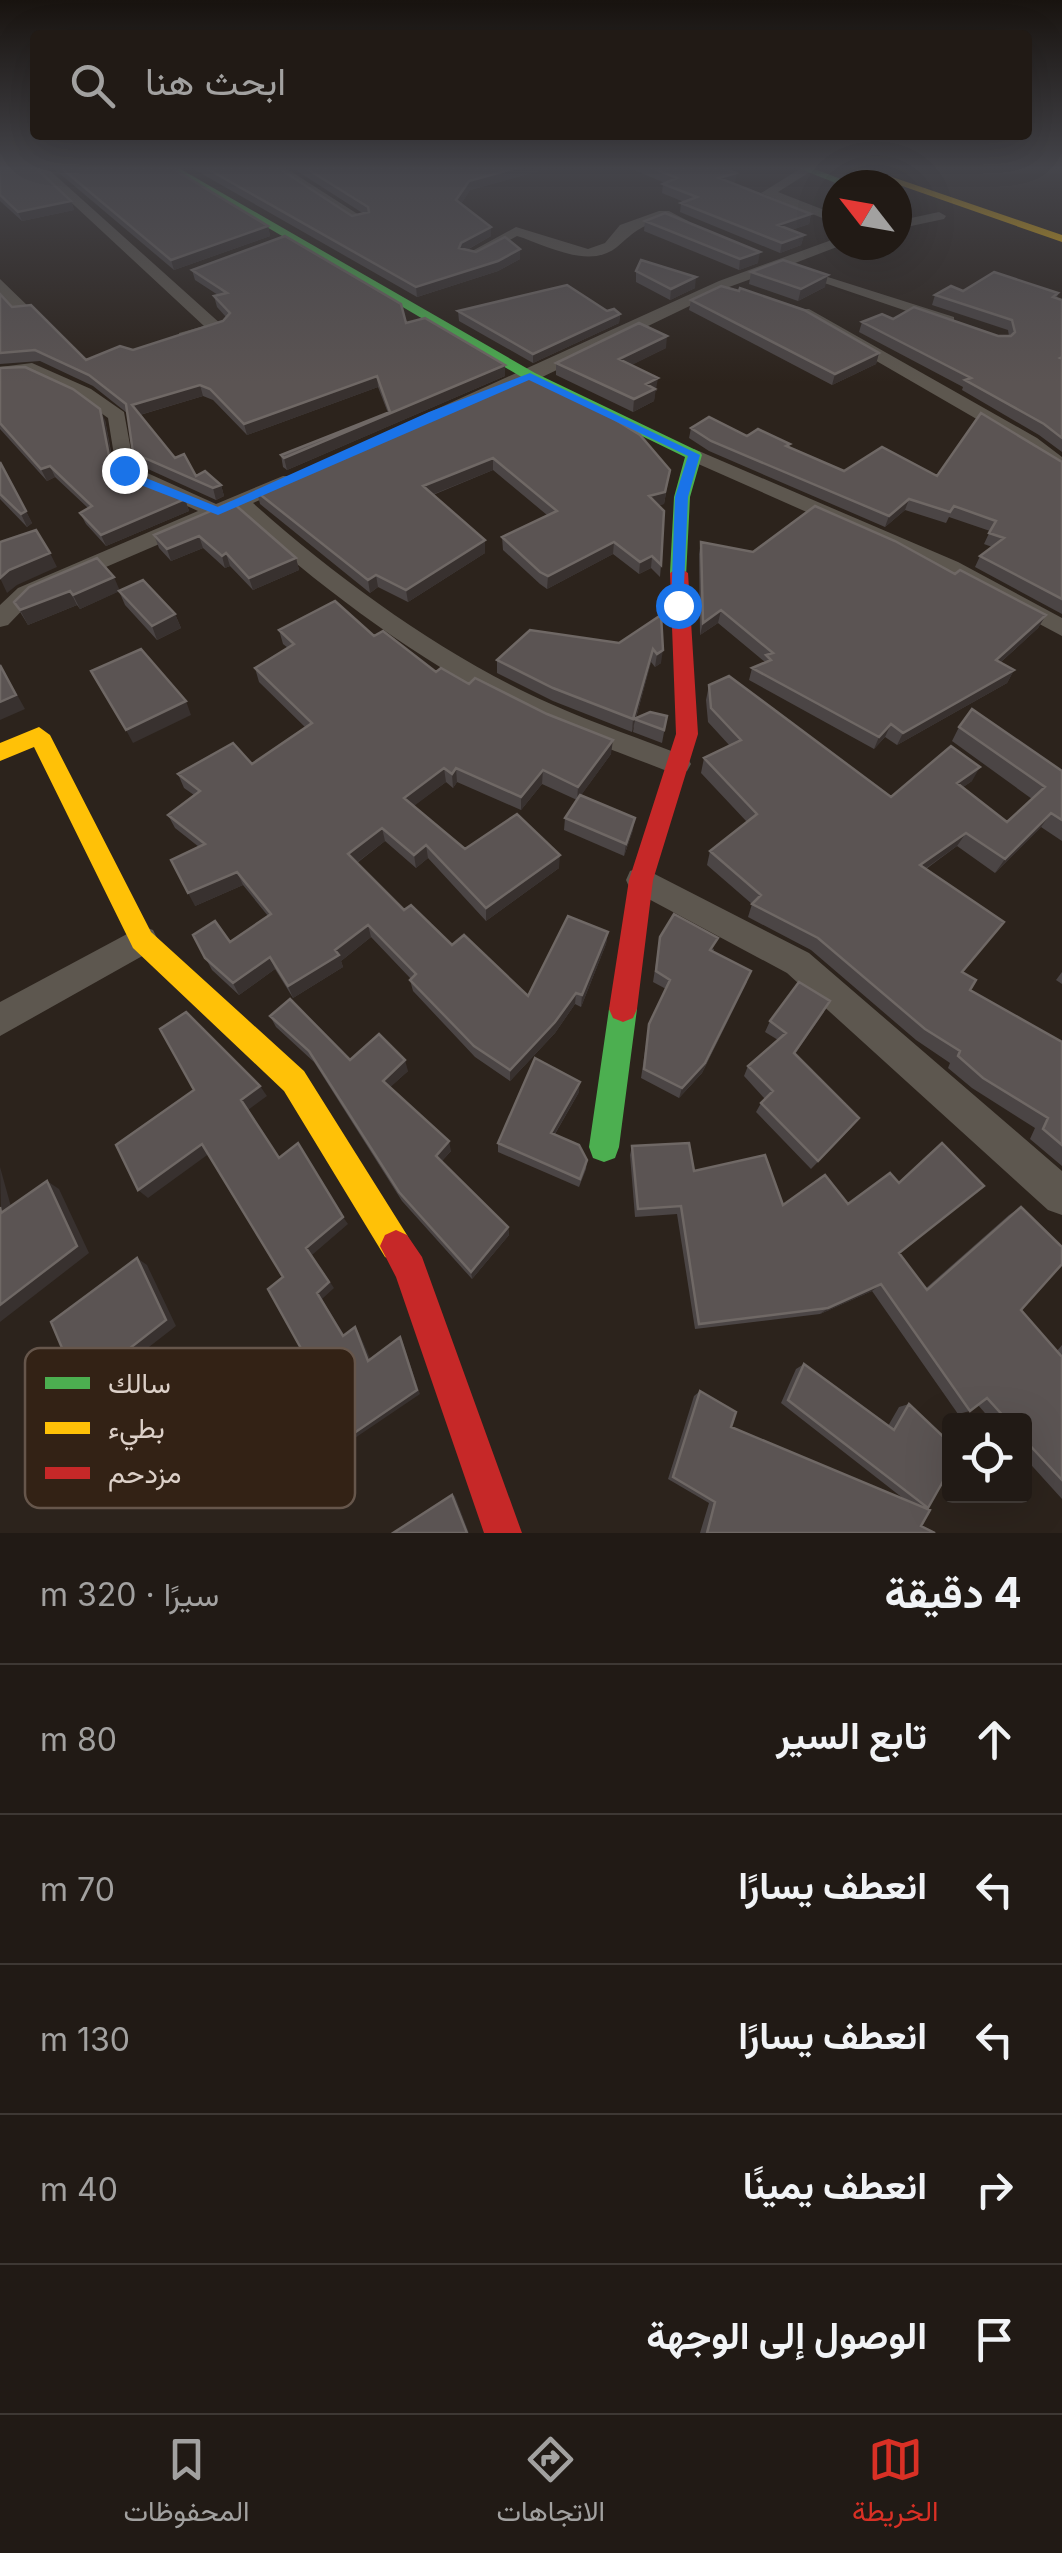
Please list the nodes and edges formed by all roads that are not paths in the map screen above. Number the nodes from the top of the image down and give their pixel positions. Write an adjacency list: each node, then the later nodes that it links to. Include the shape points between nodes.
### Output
1 (124, 239): 17 (street, via 216,328)
2 (282, 239): 19 (main road)
3 (502, 239): 8 (street)
4 (540, 239): 5 (street, via 588,254)
5 (616, 239)
6 (1002, 239): 10 (main road)
7 (822, 246): 9 (street)
8 (470, 256)
9 (772, 260): 12 (street); 16 (street)
10 (1062, 260)
11 (0, 284): 15 (street)
12 (724, 284): 13 (street); 19 (street)
13 (758, 296)
14 (792, 308): 21 (street, via 859,341)
15 (25, 312)
16 (964, 326)
17 (160, 345)
18 (1, 373): 22 (street, via 32,368 85,393 117,416 124,470)
19 (530, 376): 20 (main road); 22 (street)
20 (694, 455): 24 (street, via 950,566); 26 (main road, via 682,497 678,605 687,734)
21 (1062, 467)
22 (229, 507): 23 (street, via 26,592); 26 (street, via 428,649 540,710)
23 (0, 619)
24 (1062, 628)
25 (0, 753): 28 (main road, via 40,735)
26 (677, 764): 27 (main road)
27 (641, 880): 30 (main road); 31 (street, via 798,963)
28 (142, 940): 29 (street); 32 (main road, via 294,1081 410,1269)
29 (0, 1020)
30 (604, 1147)
31 (1062, 1196)
32 (503, 1533)

